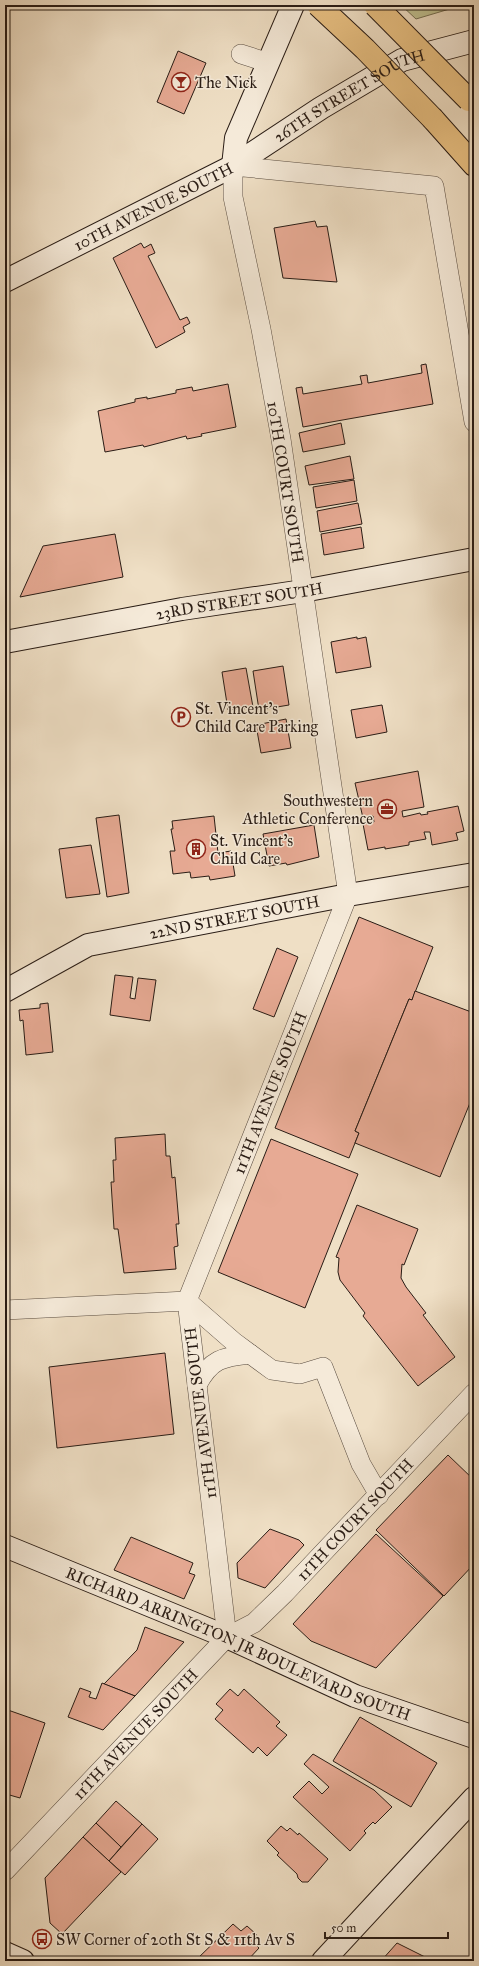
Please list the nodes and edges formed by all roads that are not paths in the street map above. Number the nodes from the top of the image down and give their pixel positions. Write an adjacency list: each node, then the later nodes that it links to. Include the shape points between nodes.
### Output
1 (293, 5): 6 (street, 10TH AVENUE SOUTH)
2 (318, 5): 8 (highway, bridge, via 365,49)
3 (375, 5): 7 (highway, bridge)
4 (474, 41): 9 (street, 26TH STREET SOUTH, via 402,60 321,108)
5 (242, 54): 6 (street)
6 (269, 63): 9 (street, 10TH AVENUE SOUTH, via 236,138)
7 (472, 103)
8 (474, 165)
9 (233, 166): 10 (street, 10TH AVENUE SOUTH); 11 (street, via 434,186); 13 (street, 10TH COURT SOUTH, via 233,197 281,439)
10 (5, 281)
11 (474, 422)
12 (474, 558): 13 (street, 23RD STREET SOUTH)
13 (303, 591): 14 (street, 23RD STREET SOUTH, via 182,609); 16 (street, 10TH COURT SOUTH)
14 (5, 642)
15 (474, 874): 16 (street, 22ND STREET SOUTH)
16 (348, 895): 17 (street, 22ND STREET SOUTH, via 88,945); 18 (street, 11TH AVENUE SOUTH)
17 (5, 991)
18 (187, 1301): 19 (street); 20 (street); 21 (street, 11TH AVENUE SOUTH)
19 (5, 1310)
20 (250, 1354): 21 (street, via 221,1359 205,1370); 23 (street, via 272,1370 300,1374 323,1367 361,1464)
21 (197, 1385): 25 (street, 11TH AVENUE SOUTH)
22 (474, 1393): 23 (street, 11TH COURT SOUTH)
23 (379, 1495): 25 (street, 11TH COURT SOUTH, via 254,1623)
24 (5, 1546): 25 (street, RICHARD ARRINGTON JR BOULEVARD SOUTH)
25 (227, 1637): 26 (street, RICHARD ARRINGTON JR BOULEVARD SOUTH, via 355,1696); 28 (street, 11TH AVENUE SOUTH)
26 (474, 1737)
27 (474, 1798): 31 (street)
28 (5, 1871)
29 (5, 1953): 30 (street)
30 (24, 1961)
31 (323, 1961)

